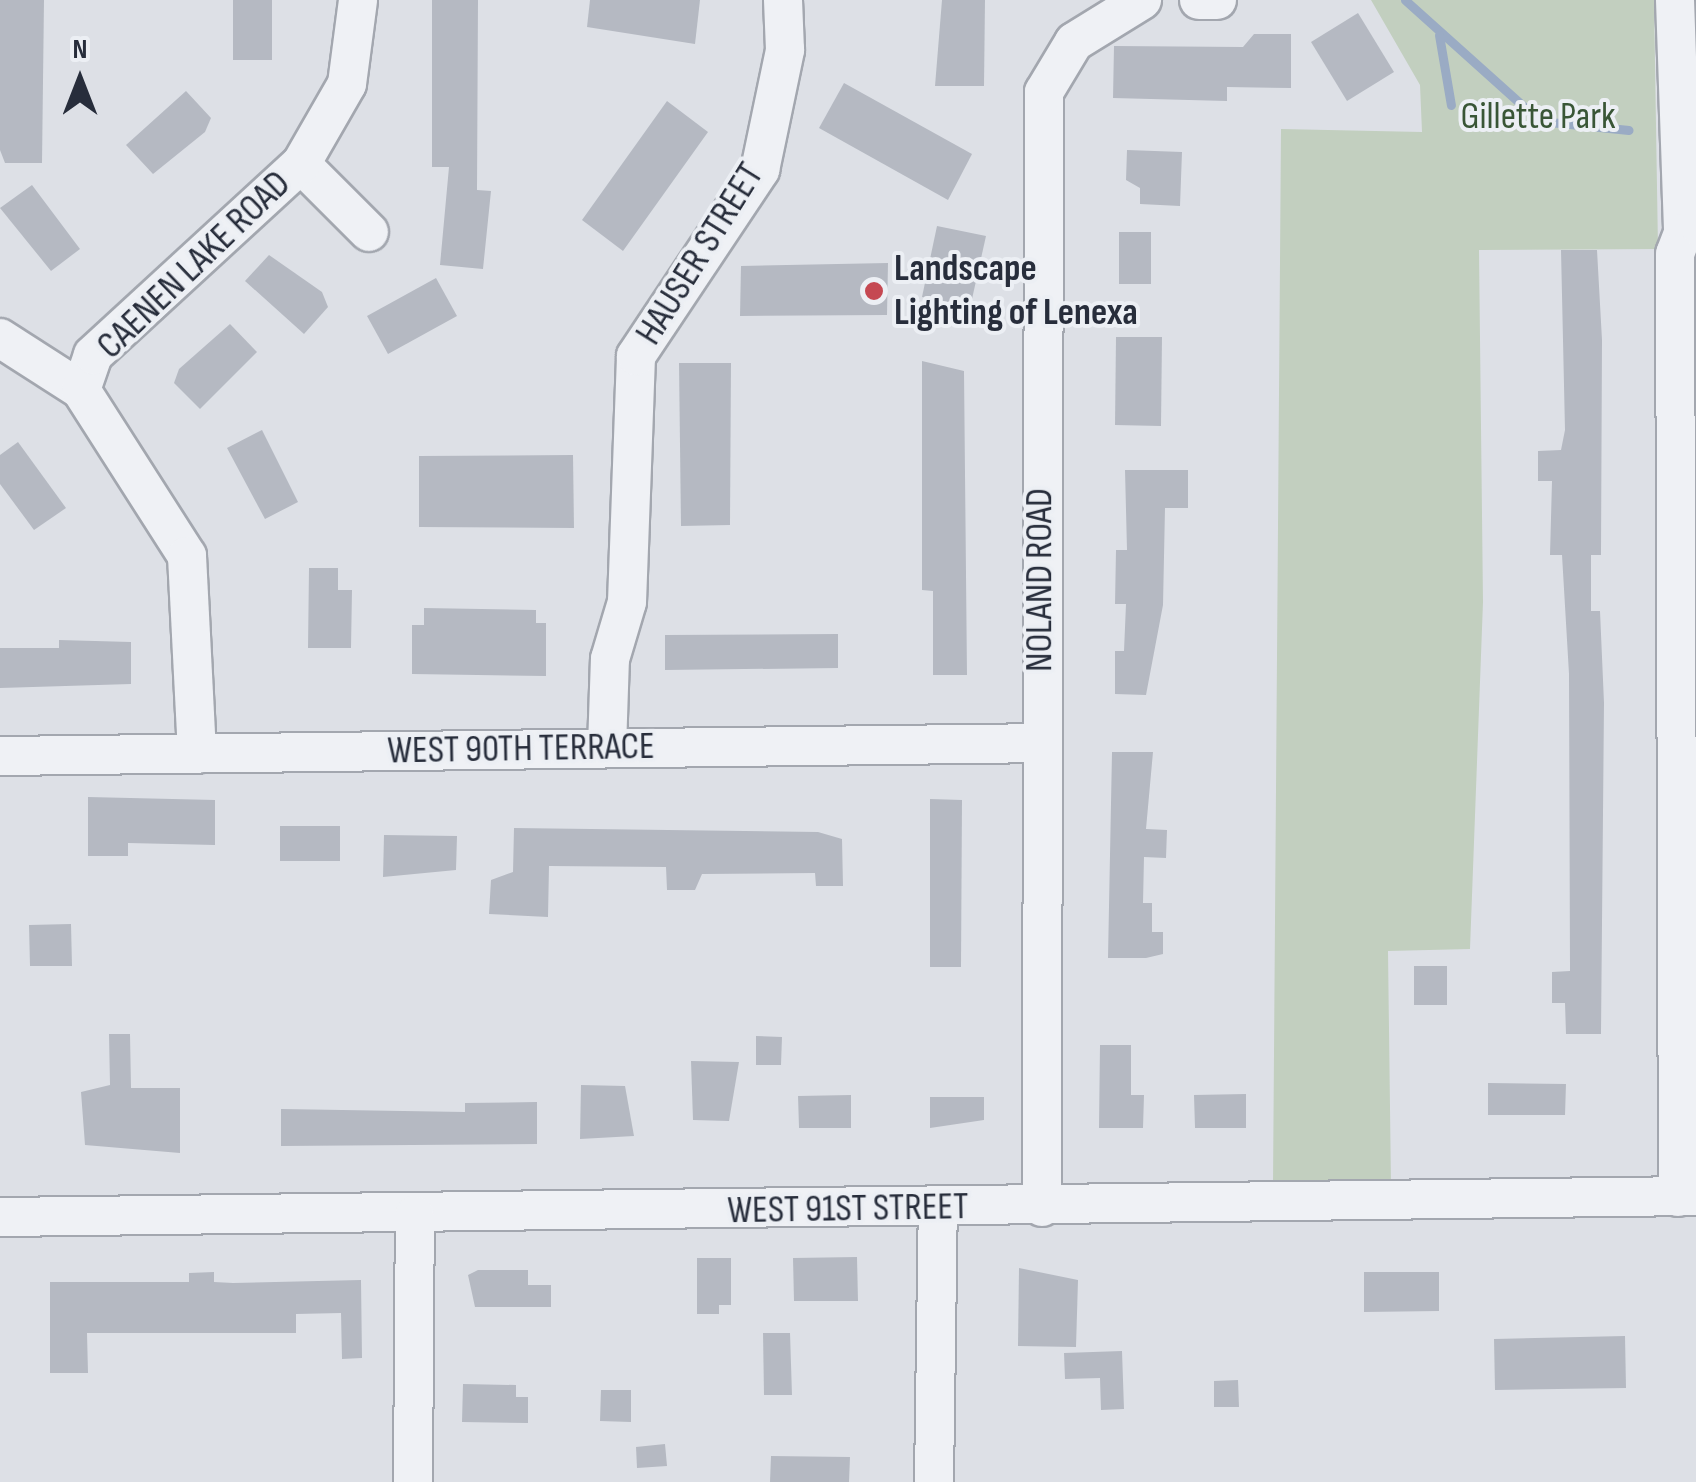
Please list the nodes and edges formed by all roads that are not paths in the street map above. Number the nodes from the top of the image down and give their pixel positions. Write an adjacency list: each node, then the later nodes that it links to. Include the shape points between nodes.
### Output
1 (358, 0): 7 (street, CAENEN LAKE ROAD, via 346,84)
2 (783, 0): 12 (street, HAUSER STREET, via 786,50 760,170 636,356 630,572 610,659)
3 (1142, 0): 11 (street, NOLAND ROAD, via 1074,42 1044,92)
4 (1199, 0): 5 (street)
5 (1217, 0)
6 (1675, 0): 15 (street, via 1675,183 1662,198 1661,234 1676,254)
7 (301, 164): 8 (street, CAENEN LAKE ROAD); 10 (street, CAENEN LAKE ROAD, via 93,355)
8 (369, 232)
9 (0, 338): 10 (street)
10 (81, 390): 13 (street, CAENEN LAKE ROAD, via 187,556)
11 (1042, 743): 12 (street, WEST 90TH TERRACE); 16 (street, NOLAND ROAD)
12 (607, 748): 13 (street, WEST 90TH TERRACE)
13 (198, 754): 14 (street, WEST 90TH TERRACE)
14 (0, 756)
15 (1687, 1196): 16 (street, WEST 91ST STREET)
16 (1042, 1207): 17 (street, WEST 91ST STREET)
17 (938, 1208): 18 (street, WEST 91ST STREET); 21 (street)
18 (415, 1215): 19 (street, WEST 91ST STREET); 20 (street)
19 (0, 1217)
20 (413, 1482)
21 (934, 1482)

